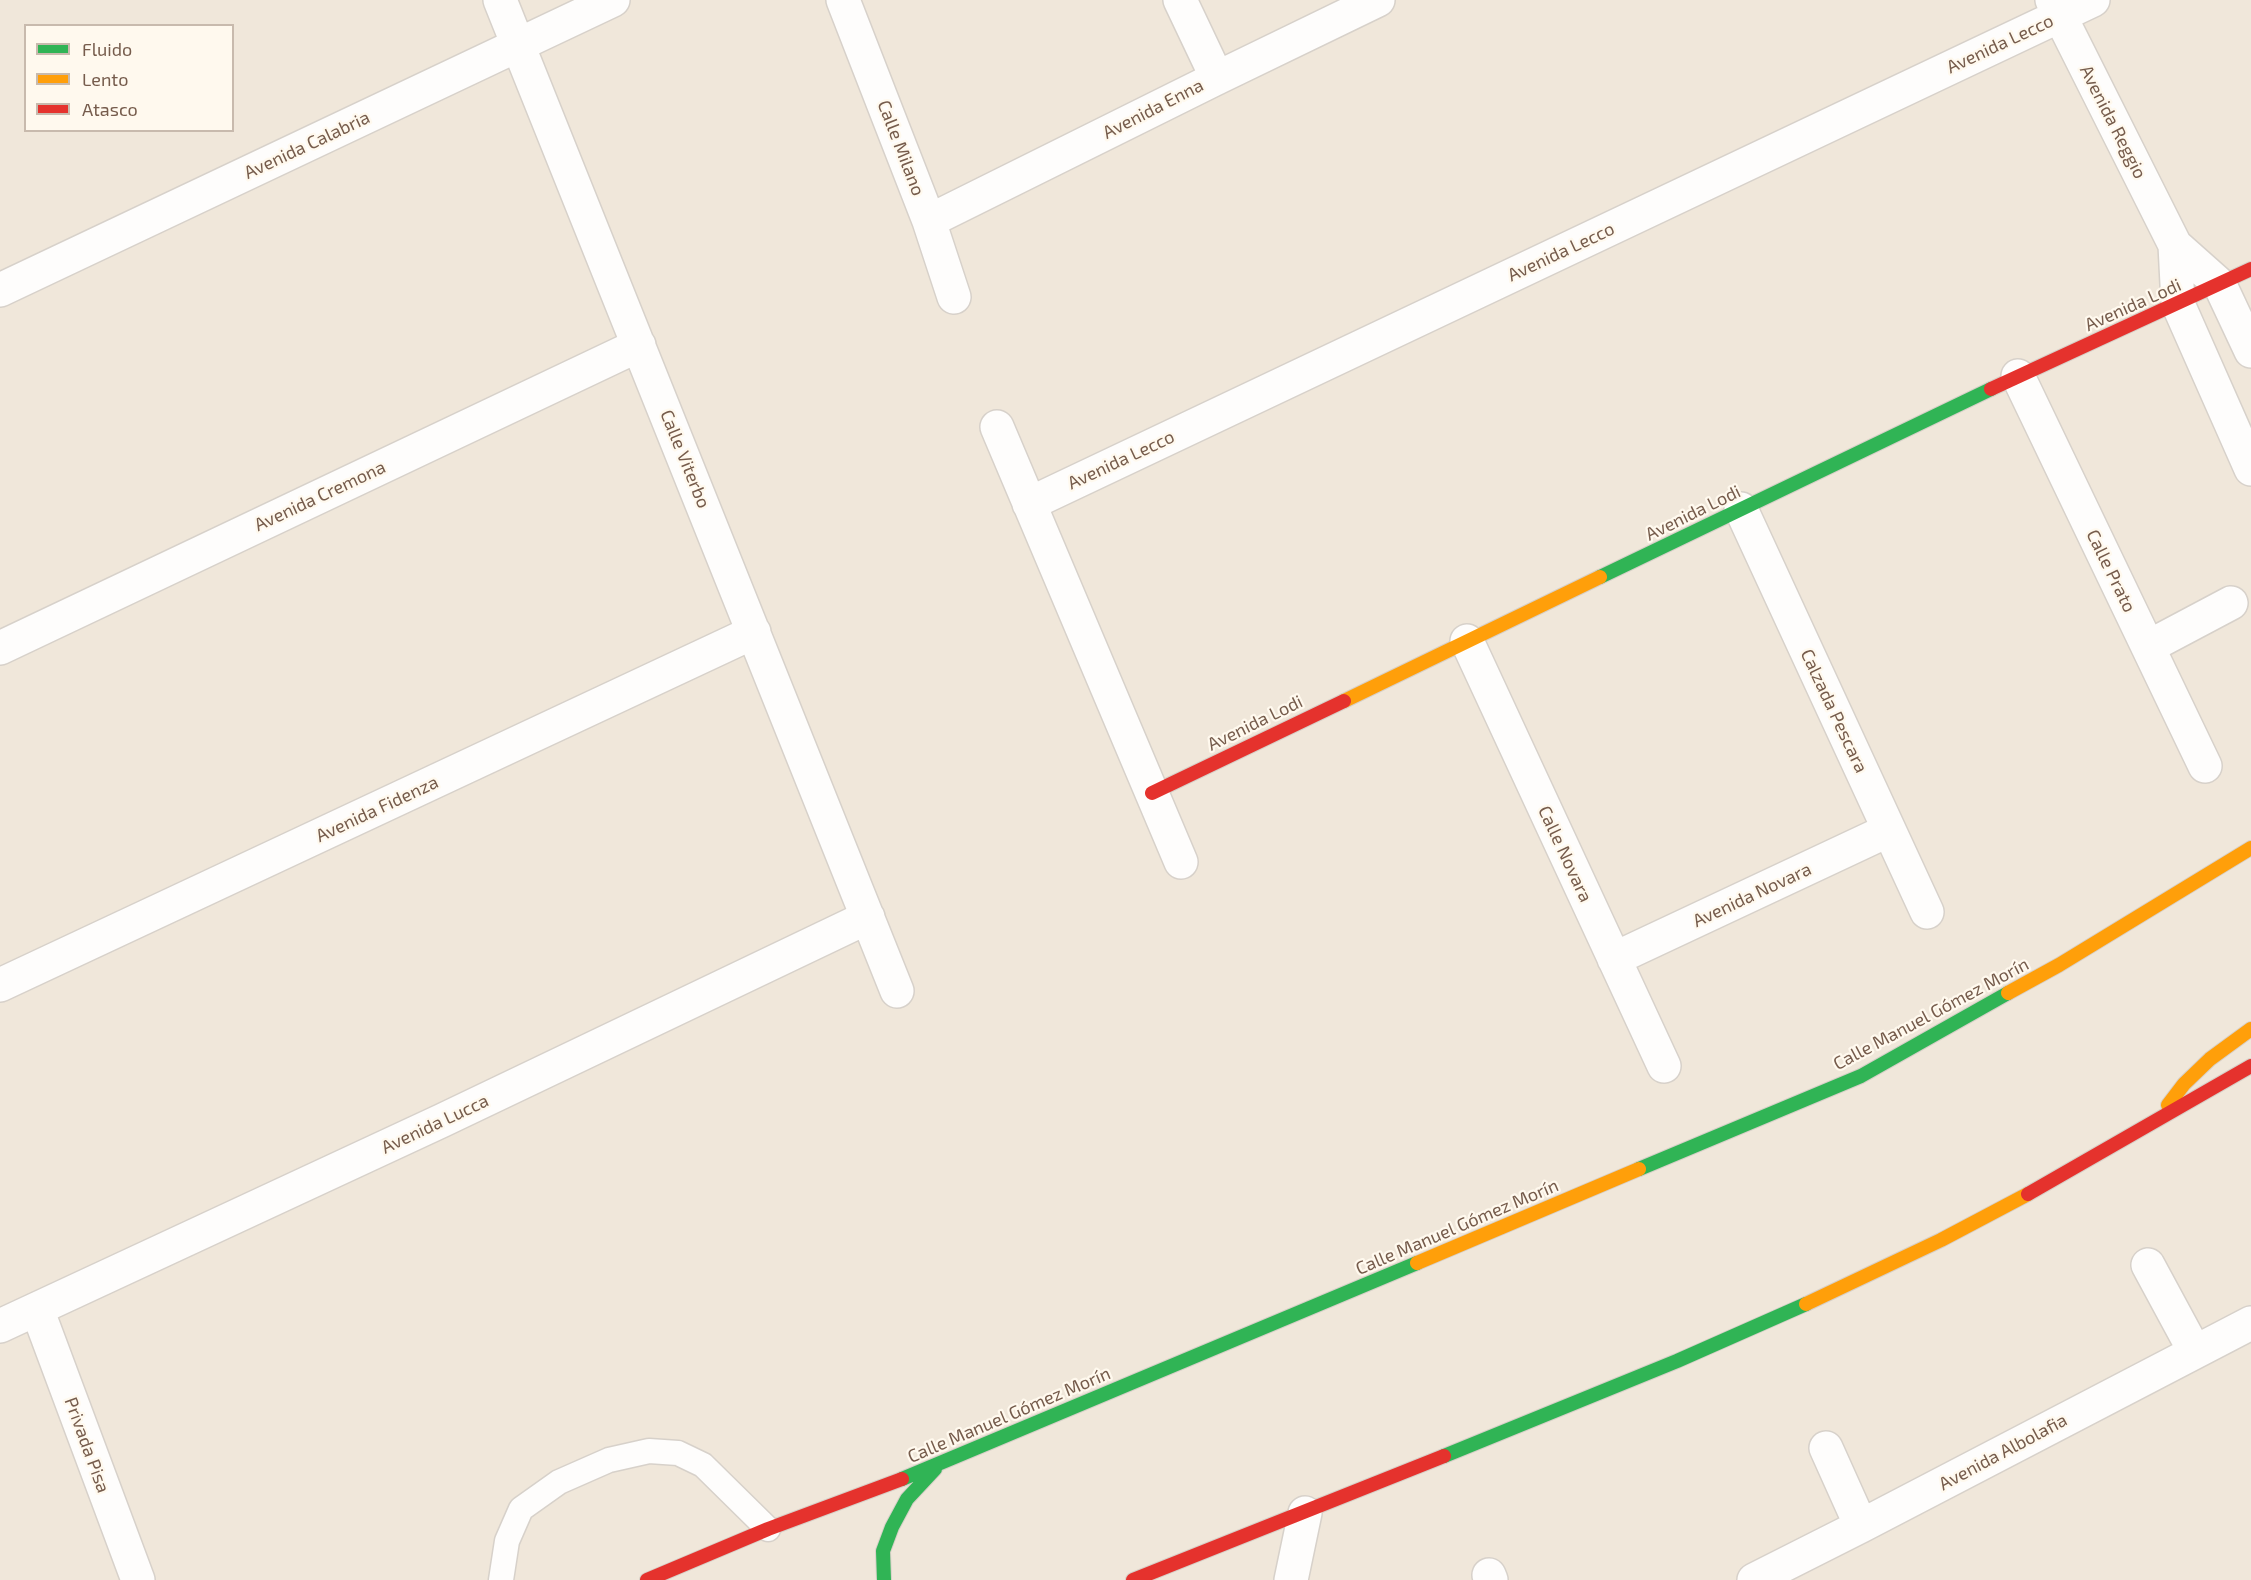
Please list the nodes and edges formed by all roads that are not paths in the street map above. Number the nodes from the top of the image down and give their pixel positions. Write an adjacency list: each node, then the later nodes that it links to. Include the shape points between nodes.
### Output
1 (500, 0): 8 (street, Calle Viterbo)
2 (613, 0): 8 (street, Avenida Calabria)
3 (843, 0): 10 (street, Calle Milano)
4 (1180, 0): 9 (street)
5 (1378, 0): 9 (street, Avenida Enna)
6 (2093, 0): 7 (street, Avenida Lecco)
7 (2056, 8): 11 (street, Avenida Reggio); 22 (street, Avenida Lecco)
8 (518, 45): 14 (street, Avenida Calabria); 17 (street, Calle Viterbo)
9 (1216, 78): 10 (street, Avenida Enna)
10 (929, 221): 15 (street, Calle Milano)
11 (2175, 245): 13 (street, Avenida Reggio); 16 (street, Avenida Reggio)
12 (2251, 269): 13 (main road, Avenida Lodi)
13 (2220, 285): 16 (main road, Avenida Lodi); 18 (street, Avenida Reggio)
14 (0, 290)
15 (954, 297)
16 (2178, 304): 19 (main road, Avenida Lodi); 21 (street, Avenida Reggio)
17 (639, 345): 25 (street, Calle Viterbo); 28 (street, Avenida Cremona)
18 (2251, 351)
19 (2018, 376): 23 (main road, Avenida Lodi); 27 (street, Calle Prato)
20 (997, 427): 22 (street)
21 (2251, 469)
22 (1029, 504): 30 (street)
23 (1741, 509): 26 (main road, Avenida Lodi); 31 (street, Calzada Pescara)
24 (2231, 603): 27 (street)
25 (754, 632): 35 (street, Calle Viterbo); 37 (street, Avenida Fidenza)
26 (1467, 641): 30 (main road, Avenida Lodi); 36 (street, Calle Novara)
27 (2148, 647): 29 (street, Calle Prato)
28 (0, 648)
29 (2205, 766)
30 (1152, 793): 33 (street)
31 (1889, 830): 34 (street, Calzada Pescara); 36 (street, Avenida Novara)
32 (2251, 848): 49 (main road, Calle Manuel Gómez Morín, via 2060,965 1861,1076)
33 (1181, 862)
34 (1927, 912)
35 (868, 917): 38 (street, Calle Viterbo); 44 (street, Avenida Lucca)
36 (1614, 959): 40 (street, Calle Novara)
37 (0, 986)
38 (897, 991)
39 (2251, 1029): 42 (main road, via 2184,1084)
40 (1664, 1066)
41 (2251, 1066): 42 (main road)
42 (2155, 1123): 50 (main road, via 1941,1240 1822,1297 1677,1361)
43 (2148, 1264): 47 (street)
44 (37, 1309): 46 (street, Avenida Lucca); 55 (street, Privada Pisa)
45 (2251, 1323): 47 (street, Avenida Albolafia)
46 (0, 1326)
47 (2195, 1352): 51 (street, Avenida Albolafia)
48 (1826, 1448): 51 (street)
49 (941, 1464): 52 (main road, Calle Manuel Gómez Morín); 58 (main road, via 907,1499 892,1527 883,1551)
50 (1305, 1513): 59 (main road); 60 (street)
51 (1861, 1526): 61 (street, Avenida Albolafia)
52 (768, 1529): 53 (main road, Calle Manuel Gómez Morín); 56 (lane, via 703,1465 678,1453 649,1451 609,1460 559,1482 521,1509 507,1541)
53 (690, 1563): 54 (main road); 57 (main road, Calle Manuel Gómez Morín)
54 (704, 1572)
55 (138, 1580)
56 (501, 1580)
57 (647, 1580)
58 (884, 1580)
59 (1136, 1580)
60 (1291, 1580)
61 (1754, 1580)

